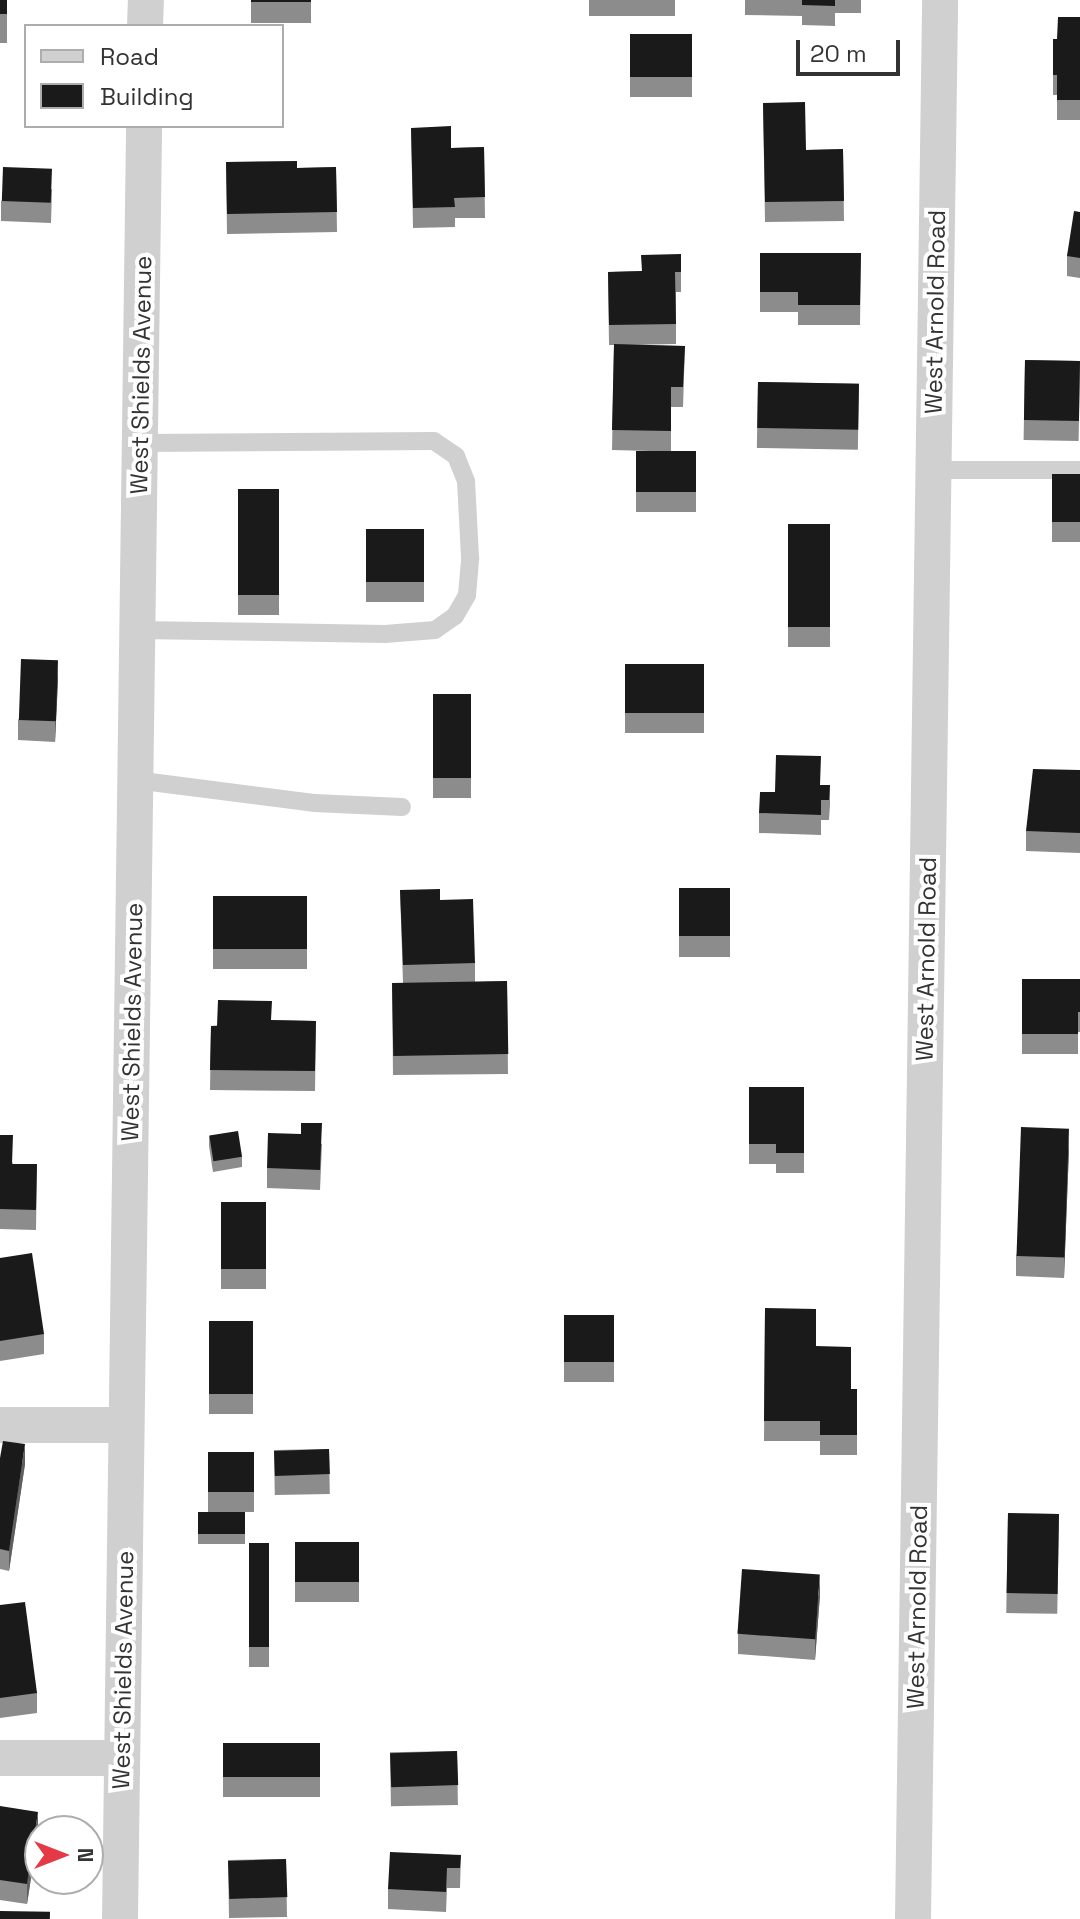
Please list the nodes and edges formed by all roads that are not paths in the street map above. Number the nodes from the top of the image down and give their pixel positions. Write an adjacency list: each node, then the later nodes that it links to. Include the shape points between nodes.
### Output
1 (146, 0): 3 (street)
2 (940, 0): 6 (street, West Arnold Road)
3 (145, 24)
4 (144, 128): 5 (street, West Shields Avenue)
5 (140, 443): 8 (street, West Shields Avenue); 8 (lane, via 434,441 456,456 466,481 470,557 467,595 455,616 435,630)
6 (933, 470): 7 (lane); 16 (street, West Arnold Road)
7 (1080, 470)
8 (137, 630): 9 (street, West Shields Avenue)
9 (135, 780): 10 (lane, via 314,803); 12 (street, West Shields Avenue)
10 (402, 807)
11 (0, 1425): 12 (street)
12 (126, 1425): 14 (street, West Shields Avenue)
13 (0, 1758): 14 (street)
14 (122, 1758): 15 (street, West Shields Avenue)
15 (120, 1919)
16 (913, 1919)

